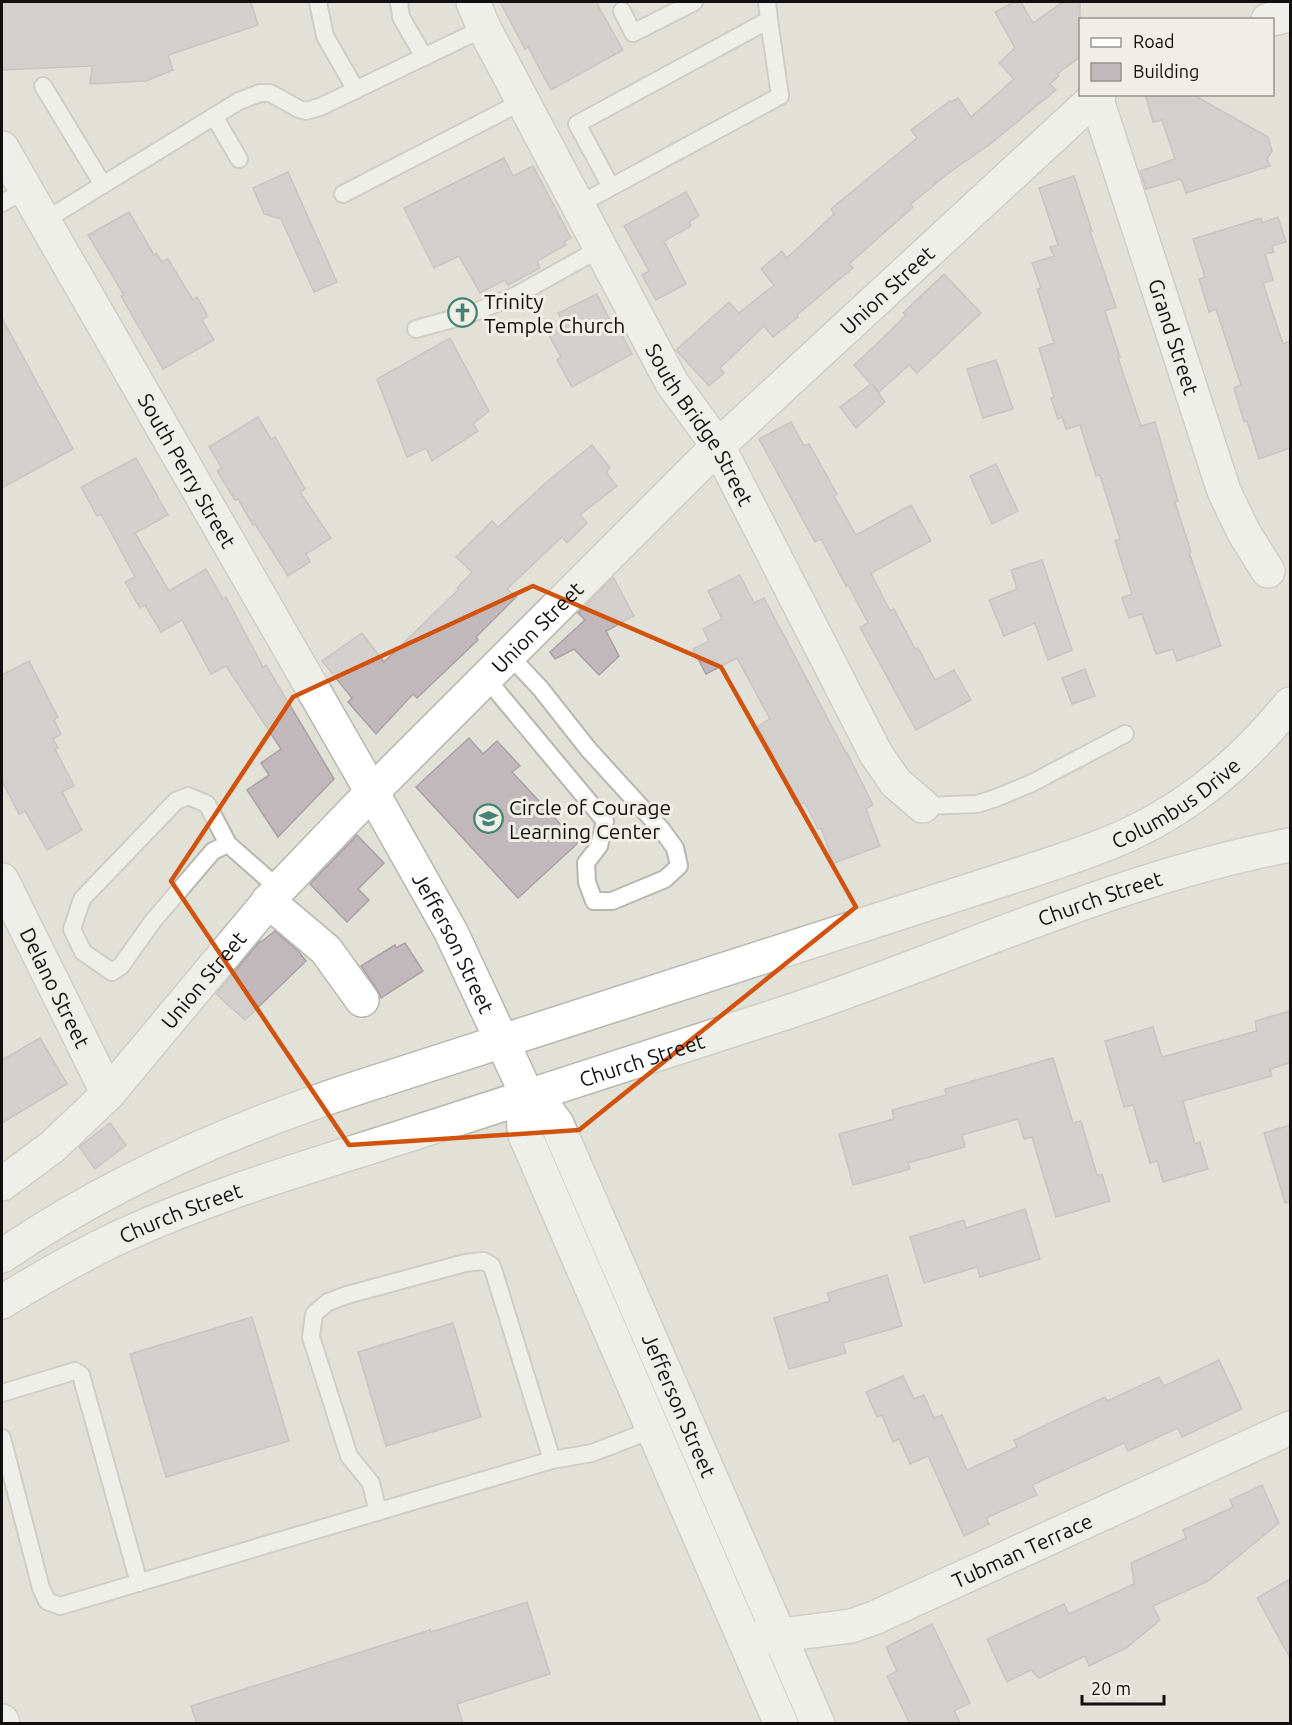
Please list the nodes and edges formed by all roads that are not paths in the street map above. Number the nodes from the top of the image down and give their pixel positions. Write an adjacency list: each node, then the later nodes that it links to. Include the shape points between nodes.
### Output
1 (318, 2): 12 (lane, via 325,36)
2 (399, 2): 10 (lane, via 401,17)
3 (694, 2): 5 (lane, via 633,33)
4 (767, 2): 9 (lane)
5 (622, 11)
6 (479, 15): 10 (lane); 14 (main road, South Bridge Street)
7 (1290, 15): 8 (main road)
8 (1274, 19)
9 (769, 20): 19 (lane, via 780,96); 19 (lane, via 577,124)
10 (424, 57): 12 (lane)
11 (43, 86): 18 (lane)
12 (357, 90): 15 (lane, via 306,111 270,93 260,93)
13 (1098, 96): 26 (main road, Union Street); 27 (main road, Grand Street, via 1224,490)
14 (523, 102): 20 (lane); 22 (main road, South Bridge Street)
15 (214, 117): 17 (lane); 18 (lane)
16 (2, 148): 21 (main road, South Perry Street)
17 (239, 159)
18 (104, 184): 23 (lane)
19 (611, 187): 22 (lane)
20 (343, 194)
21 (14, 196): 23 (main road, South Perry Street)
22 (578, 205): 24 (main road, South Bridge Street)
23 (44, 221): 32 (main road, South Perry Street)
24 (601, 248): 25 (lane, via 515,296); 26 (main road, South Bridge Street, via 672,383)
25 (416, 329)
26 (718, 446): 28 (main road, Union Street); 33 (main road, South Bridge Street, via 876,753 896,783)
27 (1268, 571)
28 (508, 656): 29 (main road, Union Street); 29 (lane, via 662,830 675,848 679,866 665,879 612,901 594,901 586,863 599,846 605,821)
29 (486, 678): 32 (main road, Union Street)
30 (1290, 704): 39 (main road, Columbus Drive, via 1238,762 1178,808 1134,833 1039,868)
31 (1125, 734): 33 (lane, via 996,798 977,804)
32 (372, 792): 37 (main road, Union Street); 39 (main road, Jefferson Street, via 440,911)
33 (923, 806)
34 (228, 844): 34 (lane, via 213,851 153,921 121,966 112,972 82,952 72,929 82,899 176,801 188,796 207,804); 37 (lane)
35 (1290, 845): 41 (main road, Church Street, via 1121,889 812,1004)
36 (2, 880): 40 (main road, Delano Street)
37 (274, 895): 38 (main road, via 326,950); 40 (main road, Union Street)
38 (362, 1000)
39 (503, 1041): 41 (main road, Jefferson Street); 43 (main road, via 317,1101 201,1147 108,1192)
40 (108, 1094): 42 (main road, Union Street, via 52,1147)
41 (528, 1096): 44 (main road, Church Street, via 170,1216 81,1257); 46 (main road, Jefferson Street, via 557,1124); 48 (main road, Jefferson Street, via 523,1109 525,1135)
42 (2, 1184)
43 (2, 1256)
44 (2, 1302)
45 (2, 1393): 52 (lane, via 75,1371 81,1375)
46 (684, 1416): 48 (lane); 53 (main road, Jefferson Street)
47 (1290, 1428): 53 (main road, Tubman Terrace, via 874,1618 851,1626)
48 (653, 1430): 50 (lane, via 592,1453); 54 (main road, Jefferson Street)
49 (2, 1438): 52 (lane, via 47,1601 60,1606)
50 (552, 1460): 51 (lane); 51 (lane, via 492,1266 484,1260 465,1263 347,1295 328,1302 314,1314 311,1337 349,1456 371,1483)
51 (378, 1512): 52 (lane)
52 (140, 1583)
53 (780, 1636): 54 (main road, Tubman Terrace); 56 (main road, Jefferson Street)
54 (745, 1640): 55 (main road, Jefferson Street)
55 (781, 1724)
56 (818, 1724)

